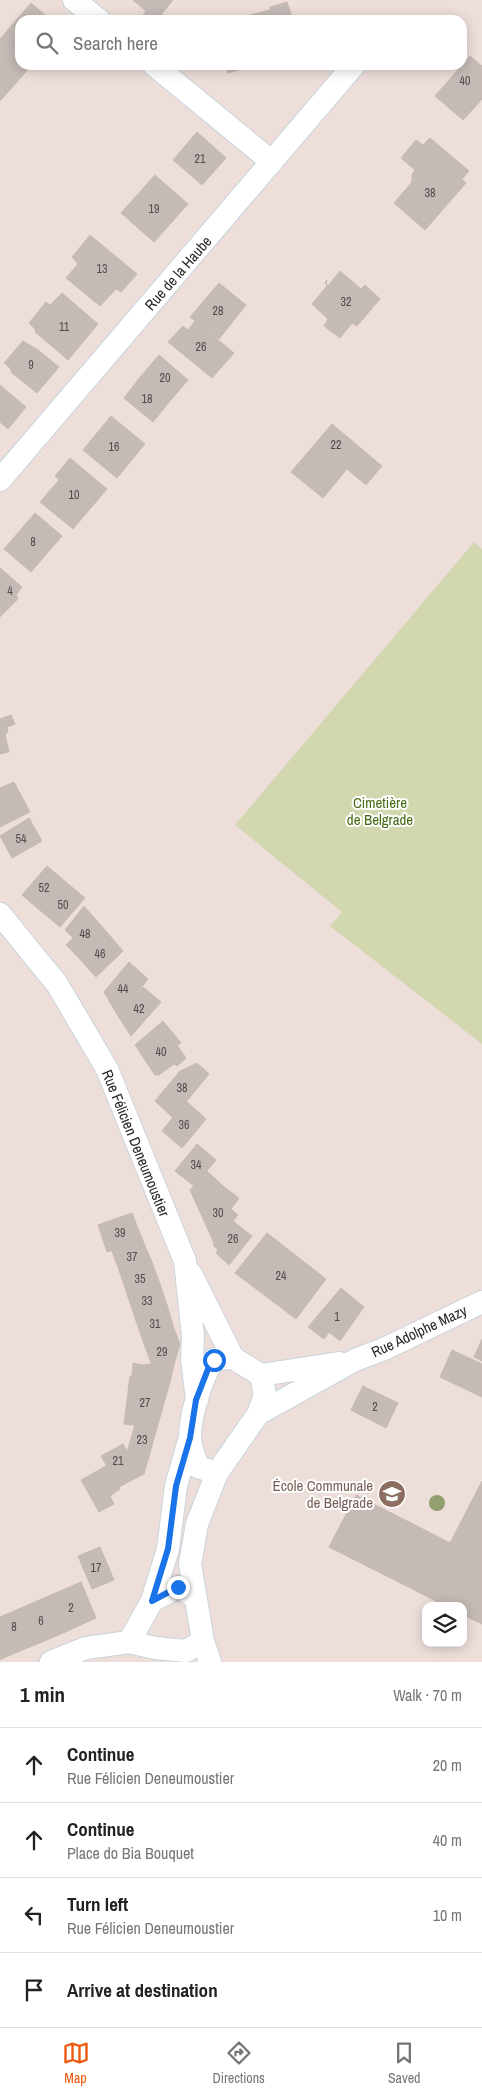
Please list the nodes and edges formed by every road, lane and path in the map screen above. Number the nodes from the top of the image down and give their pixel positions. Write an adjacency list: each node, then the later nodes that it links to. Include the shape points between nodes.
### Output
1 (74, 0): 2 (street)
2 (93, 15)
3 (160, 70): 5 (street)
4 (350, 70): 5 (street, Rue de la Haube)
5 (272, 162): 6 (street, Rue de la Haube)
6 (0, 480)
7 (0, 914): 8 (street, Rue Félicien Deneumoustier, via 57,984 107,1069)
8 (185, 1262): 10 (street); 13 (street, Rue Félicien Deneumoustier)
9 (482, 1302): 11 (street, Rue Adolphe Mazy)
10 (233, 1358): 12 (street); 13 (street, Rue Félicien Deneumoustier, via 214,1360)
11 (355, 1360): 12 (street, Rue Adolphe Mazy); 14 (street, Rue Adolphe Mazy)
12 (261, 1375): 14 (street, via 265,1394)
13 (196, 1400): 15 (street, Rue Félicien Deneumoustier)
14 (258, 1414): 16 (street)
15 (190, 1438): 16 (street, Rue Félicien Deneumoustier, via 198,1467); 18 (street, via 176,1486 168,1549)
16 (217, 1473): 17 (street, via 197,1524 190,1564)
17 (195, 1597): 18 (street, via 178,1587); 19 (street)
18 (152, 1601): 20 (street)
19 (203, 1641): 21 (street, via 186,1651); 24 (street)
20 (129, 1642): 21 (street); 22 (street, via 86,1648)
21 (155, 1648): 23 (street)
22 (51, 1662)
23 (181, 1662)
24 (210, 1662)

